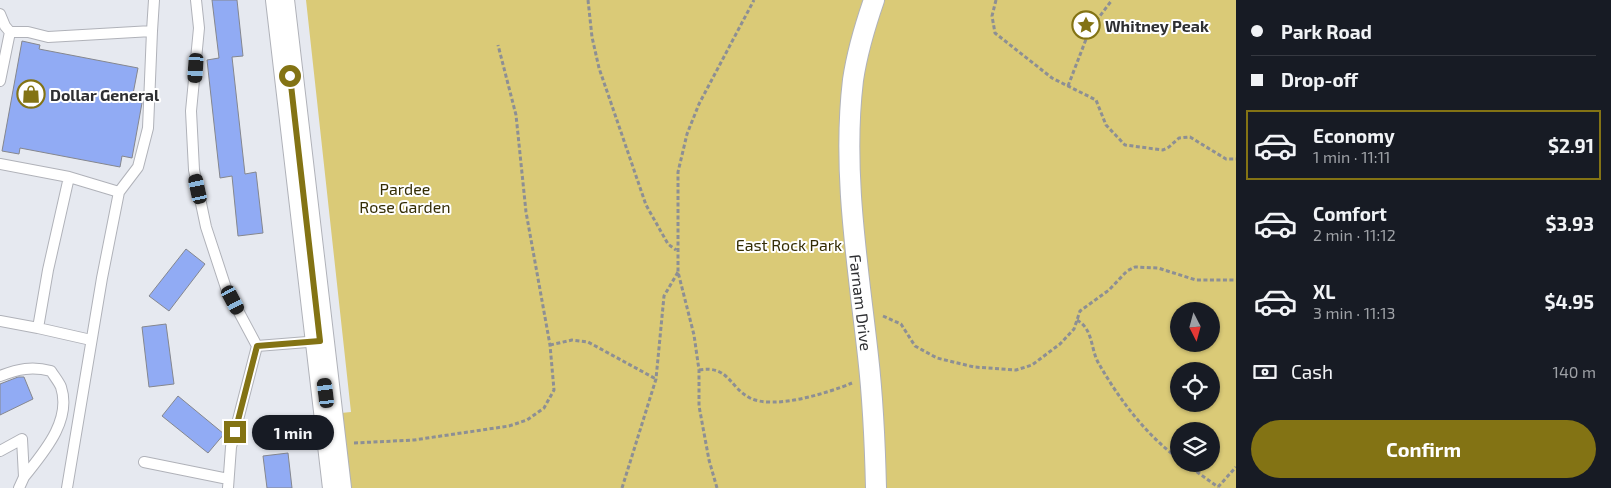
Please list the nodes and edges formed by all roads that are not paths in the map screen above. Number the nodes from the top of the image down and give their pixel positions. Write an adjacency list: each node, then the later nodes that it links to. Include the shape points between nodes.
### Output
1 (154, 0): 6 (lane)
2 (196, 0): 16 (lane, via 199,28 191,111 194,170 206,227 226,288)
3 (280, 0): 15 (main road)
4 (874, 0): 27 (street, Farnam Drive, via 858,56 851,115 851,193 870,375)
5 (0, 14): 7 (lane)
6 (152, 31): 7 (lane, via 48,37); 11 (lane, via 148,128 138,167)
7 (10, 32): 8 (lane)
8 (0, 81)
9 (0, 164): 10 (lane)
10 (69, 178): 11 (lane); 13 (lane)
11 (119, 192): 14 (lane)
12 (0, 321): 13 (lane)
13 (38, 328): 14 (lane)
14 (91, 340): 19 (lane)
15 (320, 341): 16 (lane); 26 (main road)
16 (257, 346): 23 (lane, via 231,447)
17 (0, 376): 18 (lane, via 18,368 51,371 61,386 63,405)
18 (60, 417): 19 (lane); 22 (lane, via 59,426 44,451)
19 (77, 421): 25 (lane)
20 (0, 451): 22 (lane, via 22,440)
21 (144, 462): 23 (lane)
22 (24, 477): 24 (lane)
23 (228, 484)
24 (19, 488)
25 (67, 488)
26 (337, 488)
27 (876, 488)

